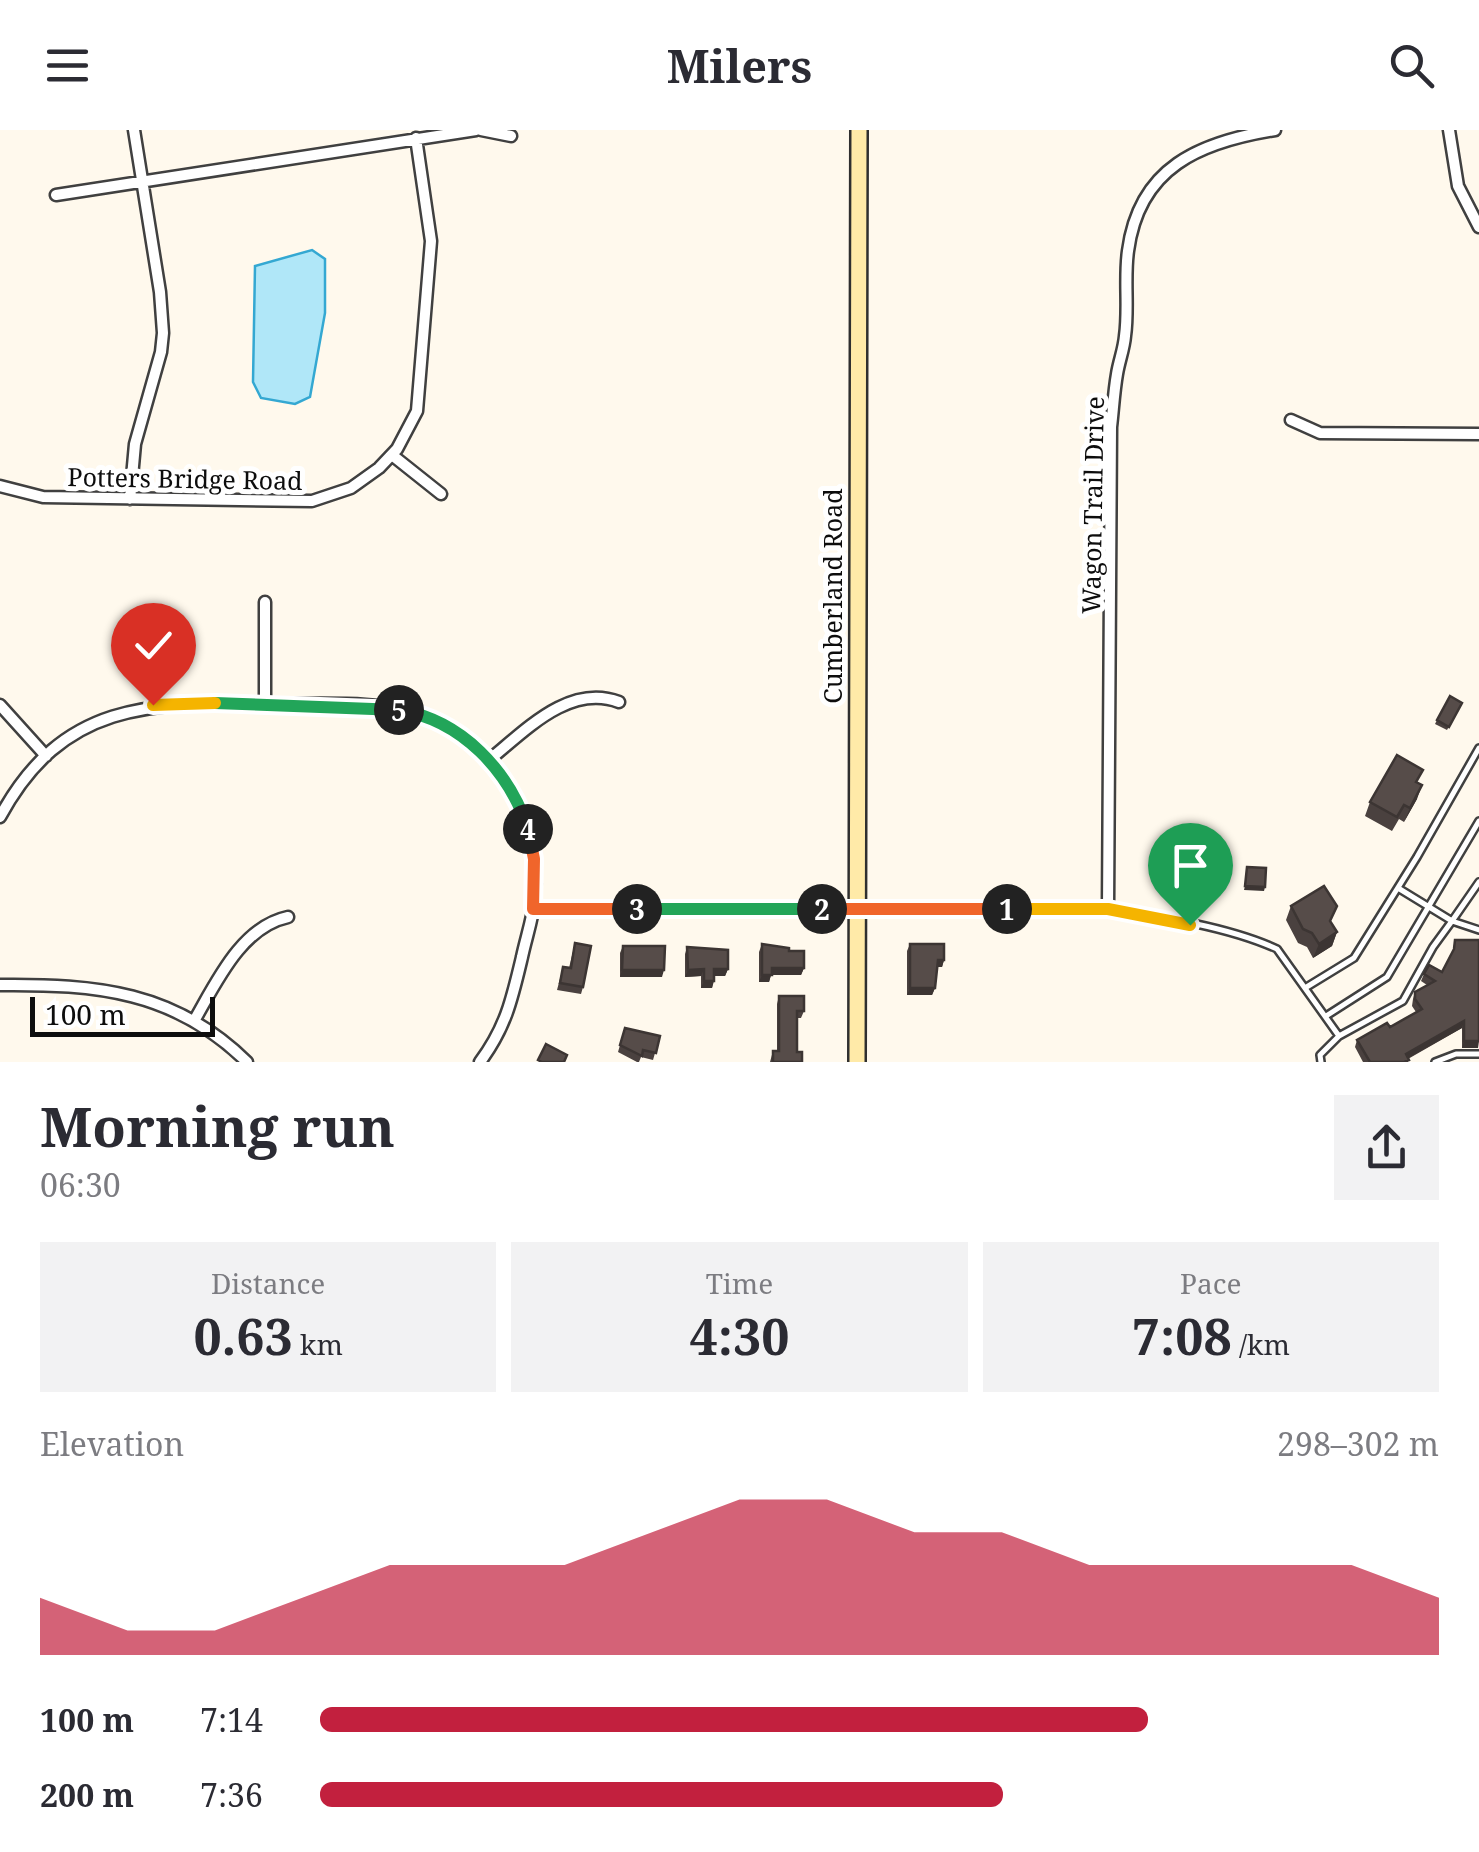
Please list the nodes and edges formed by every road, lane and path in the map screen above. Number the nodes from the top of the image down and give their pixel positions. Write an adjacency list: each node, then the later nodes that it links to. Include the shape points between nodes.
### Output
1 (134, 130): 8 (street)
2 (478, 130): 6 (street); 7 (street)
3 (859, 130): 29 (street, Cumberland Road)
4 (1275, 130): 31 (street, Wagon Trail Drive, via 1182,158 1159,178 1134,219 1111,428)
5 (1449, 130): 10 (street, via 1458,186)
6 (512, 136)
7 (416, 138): 8 (street); 13 (street, Potters Bridge Road, via 430,272 419,400)
8 (142, 182): 9 (street); 16 (street, via 164,334 134,444)
9 (56, 194)
10 (1479, 226)
11 (1291, 420): 12 (street, via 1320,432)
12 (1479, 434)
13 (392, 456): 15 (street); 16 (street, Potters Bridge Road, via 352,488 312,502)
14 (0, 486): 16 (street, Potters Bridge Road, via 43,496)
15 (441, 494)
16 (130, 500)
17 (265, 602): 19 (street)
18 (619, 702): 23 (street, via 591,696 564,705)
19 (266, 704): 22 (street, via 134,708 89,726); 23 (street, via 411,712 458,733)
20 (0, 705): 22 (street)
21 (1479, 748): 27 (lane)
22 (46, 756): 24 (street)
23 (489, 760): 30 (street, via 517,802 531,840)
24 (0, 817)
25 (1479, 820): 28 (lane)
26 (1479, 882): 33 (lane)
27 (1398, 888): 28 (lane); 36 (lane, via 1354,958)
28 (1428, 904): 33 (lane); 37 (lane, via 1387,977)
29 (860, 908): 30 (street); 31 (street); 43 (street, Cumberland Road)
30 (533, 909): 42 (street, via 506,1020)
31 (1108, 909): 36 (lane, via 1262,942 1277,950)
32 (288, 916): 38 (street, via 247,941)
33 (1452, 921): 34 (lane); 39 (lane, via 1403,1002)
34 (1479, 930)
35 (0, 985): 38 (street, via 126,993)
36 (1305, 988): 37 (lane)
37 (1326, 1016): 39 (lane)
38 (194, 1021): 41 (street)
39 (1340, 1036): 44 (lane, via 1320,1054)
40 (1479, 1054): 45 (lane)
41 (248, 1062)
42 (480, 1062)
43 (858, 1062)
44 (1322, 1062)
45 (1435, 1062)

